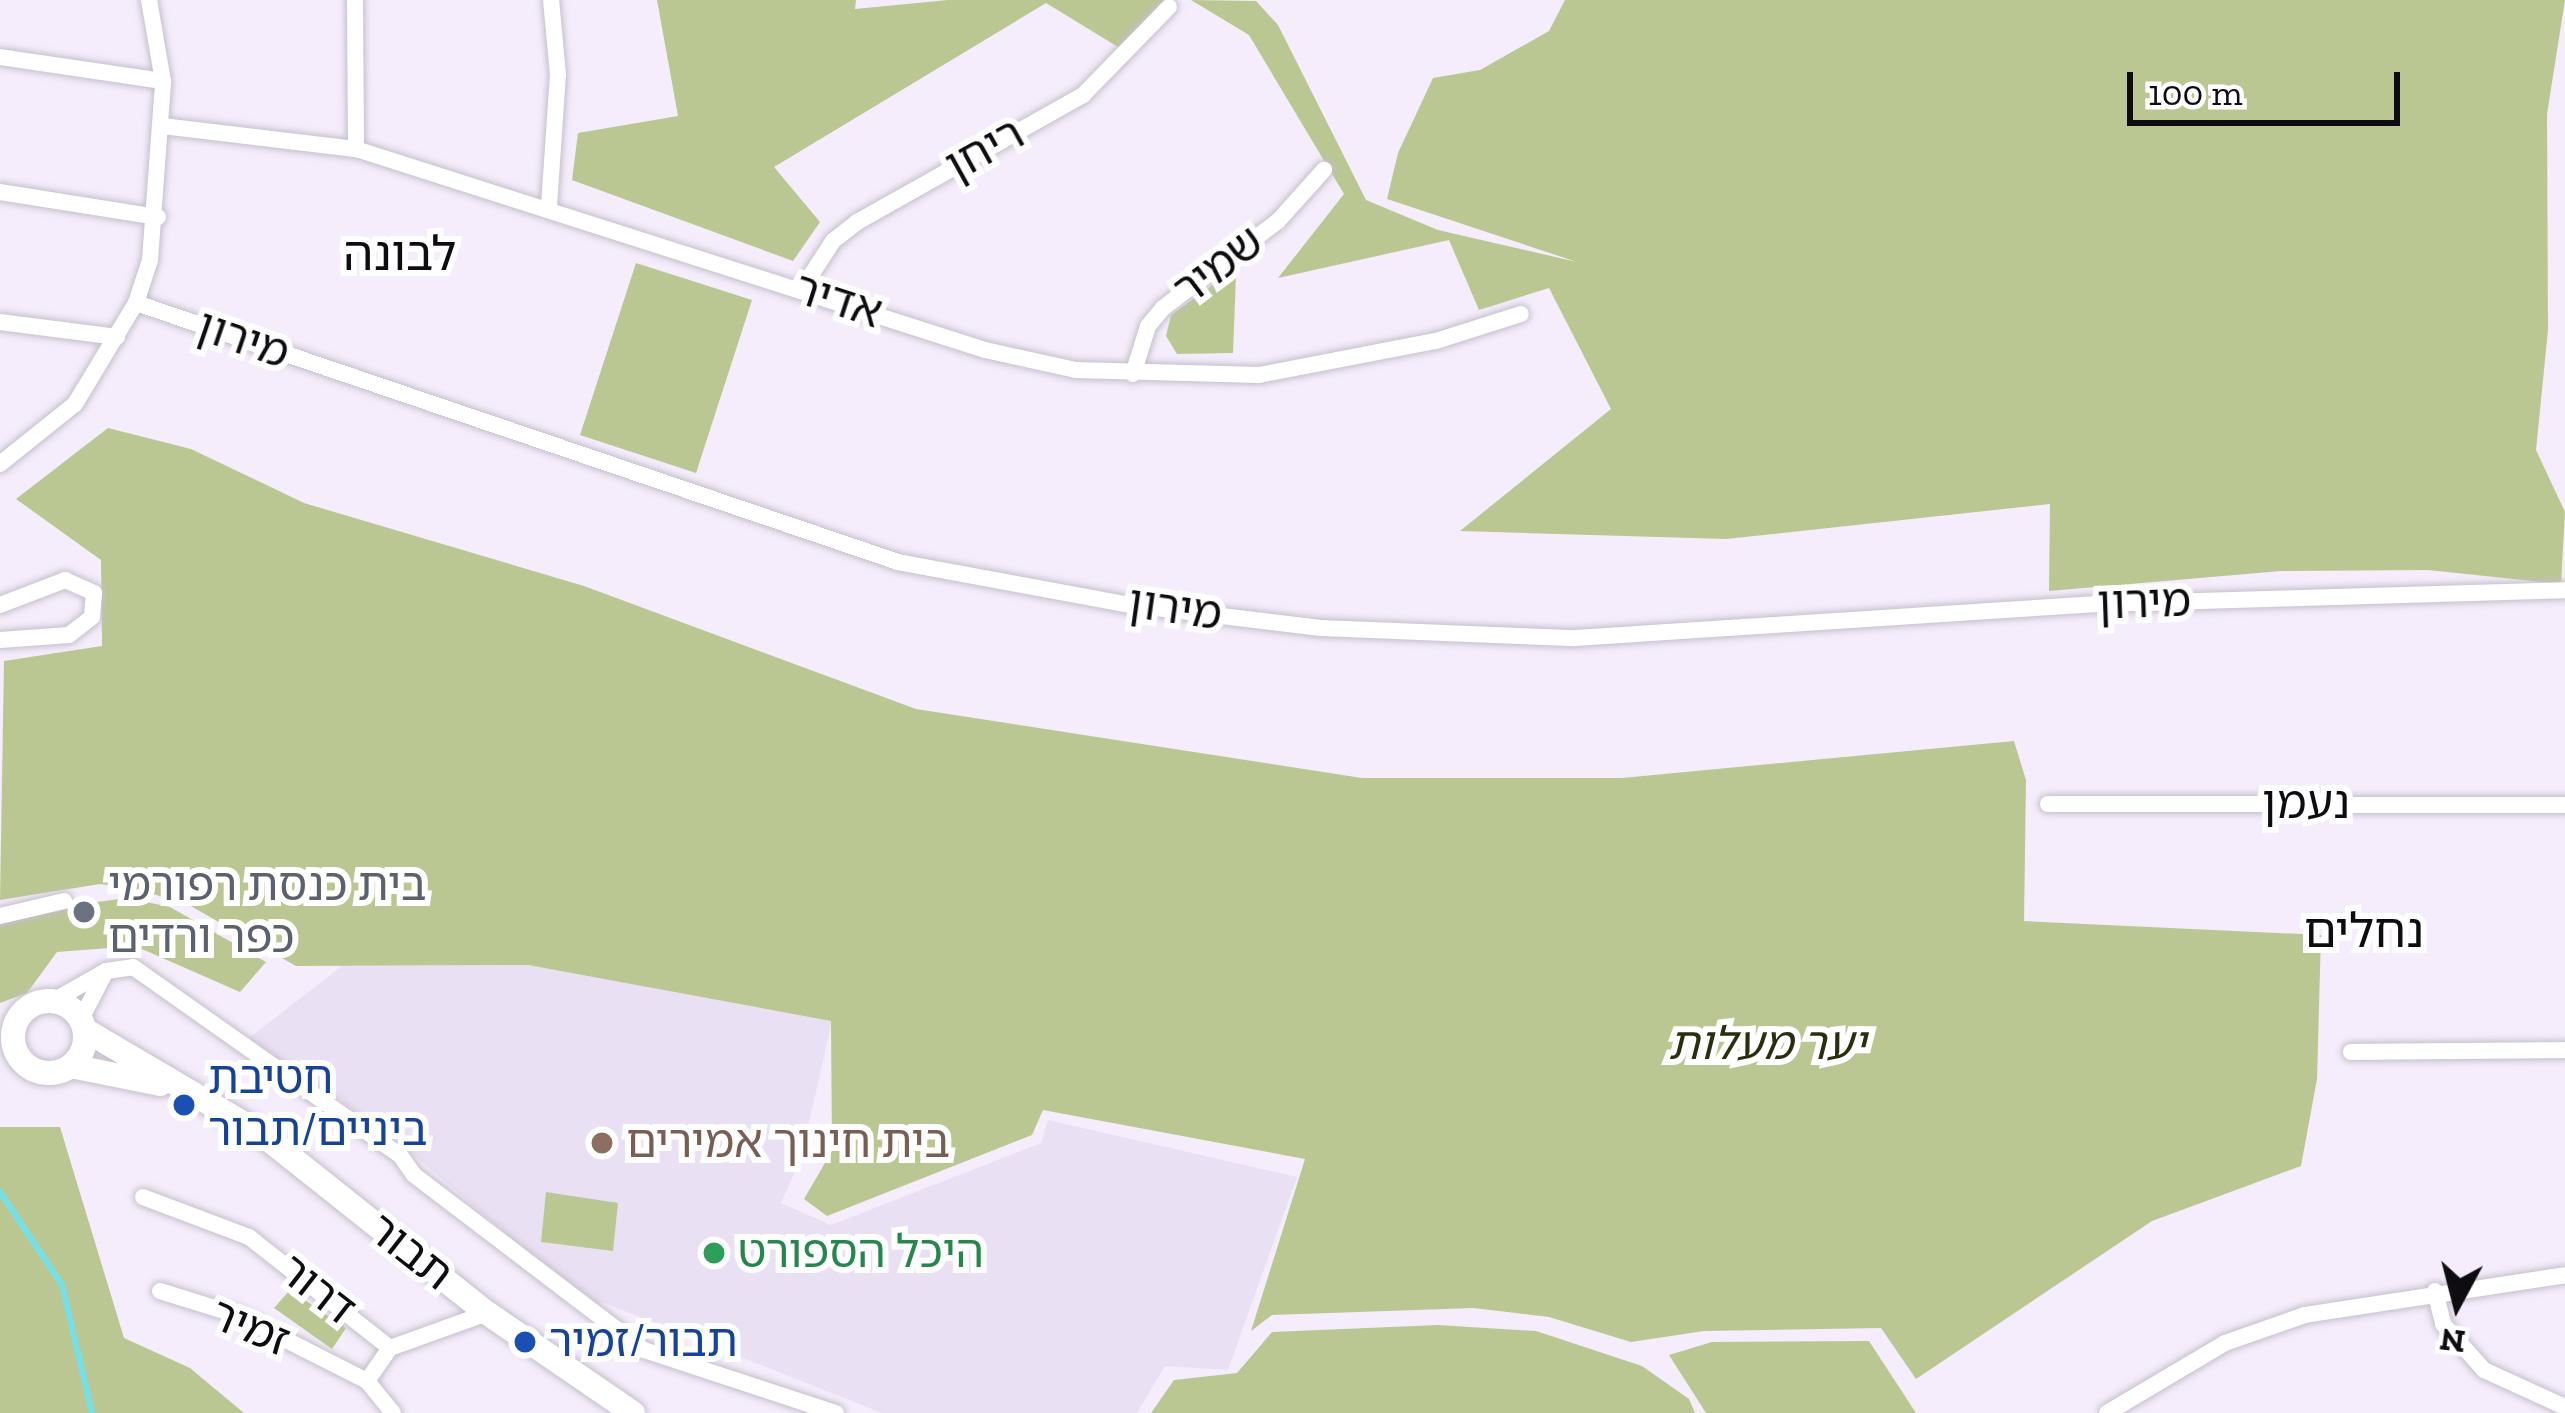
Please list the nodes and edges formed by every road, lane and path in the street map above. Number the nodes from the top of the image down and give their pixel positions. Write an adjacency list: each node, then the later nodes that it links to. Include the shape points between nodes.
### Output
1 (149, 0): 6 (street, מירון)
2 (356, 0): 8 (street)
3 (550, 0): 11 (street, via 558,75)
4 (1169, 7): 13 (street, ריחן, via 1083,95 832,241)
5 (0, 56): 6 (street)
6 (163, 81): 7 (street, מירון)
7 (162, 126): 8 (street, אדיר); 12 (street, מירון)
8 (356, 149): 11 (street, אדיר)
9 (1324, 170): 18 (street, שמיר, via 1278,221 1163,308 1148,326)
10 (0, 192): 12 (street)
11 (549, 206): 13 (street, אדיר)
12 (158, 217): 14 (street, מירון)
13 (802, 289): 18 (street, אדיר, via 986,350)
14 (136, 303): 17 (street); 20 (street, מירון, via 898,562 1131,605 1321,628 1575,638 2097,604)
15 (1520, 314): 18 (street, אדיר, via 1436,341 1259,375)
16 (0, 322): 17 (street)
17 (117, 337): 19 (street, via 75,404)
18 (1133, 374)
19 (4, 457)
20 (2565, 590)
21 (0, 605): 22 (street, via 65,580 94,593 92,617 69,635)
22 (0, 640)
23 (2048, 804): 24 (street, נעמן)
24 (2565, 805)
25 (64, 901): 26 (street)
26 (0, 916)
27 (106, 971): 28 (street); 29 (street); 47 (street, via 133,967 400,1155 414,1175 644,1350)
28 (52, 1000): 29 (street); 30 (street)
29 (83, 1024): 35 (street); 36 (street, תבור)
30 (8, 1027): 34 (street)
31 (2565, 1049): 32 (street)
32 (2351, 1052)
33 (0, 1061): 34 (street)
34 (26, 1066): 35 (street, via 56,1073)
35 (70, 1066): 36 (street, תבור)
36 (186, 1091): 41 (street, תבור, via 263,1136)
37 (143, 1197): 42 (street, דרור, via 249,1237)
38 (2565, 1275): 40 (street)
39 (160, 1291): 43 (street, זמיר, via 237,1315)
40 (2435, 1291): 44 (street, via 2443,1324 2484,1370); 48 (street, via 2305,1316 2225,1343)
41 (488, 1313): 42 (street, דרור); 46 (street, תבור)
42 (390, 1348): 43 (street)
43 (367, 1381): 45 (street, זמיר)
44 (2565, 1408)
45 (393, 1413)
46 (633, 1413)
47 (836, 1413)
48 (2107, 1413)

